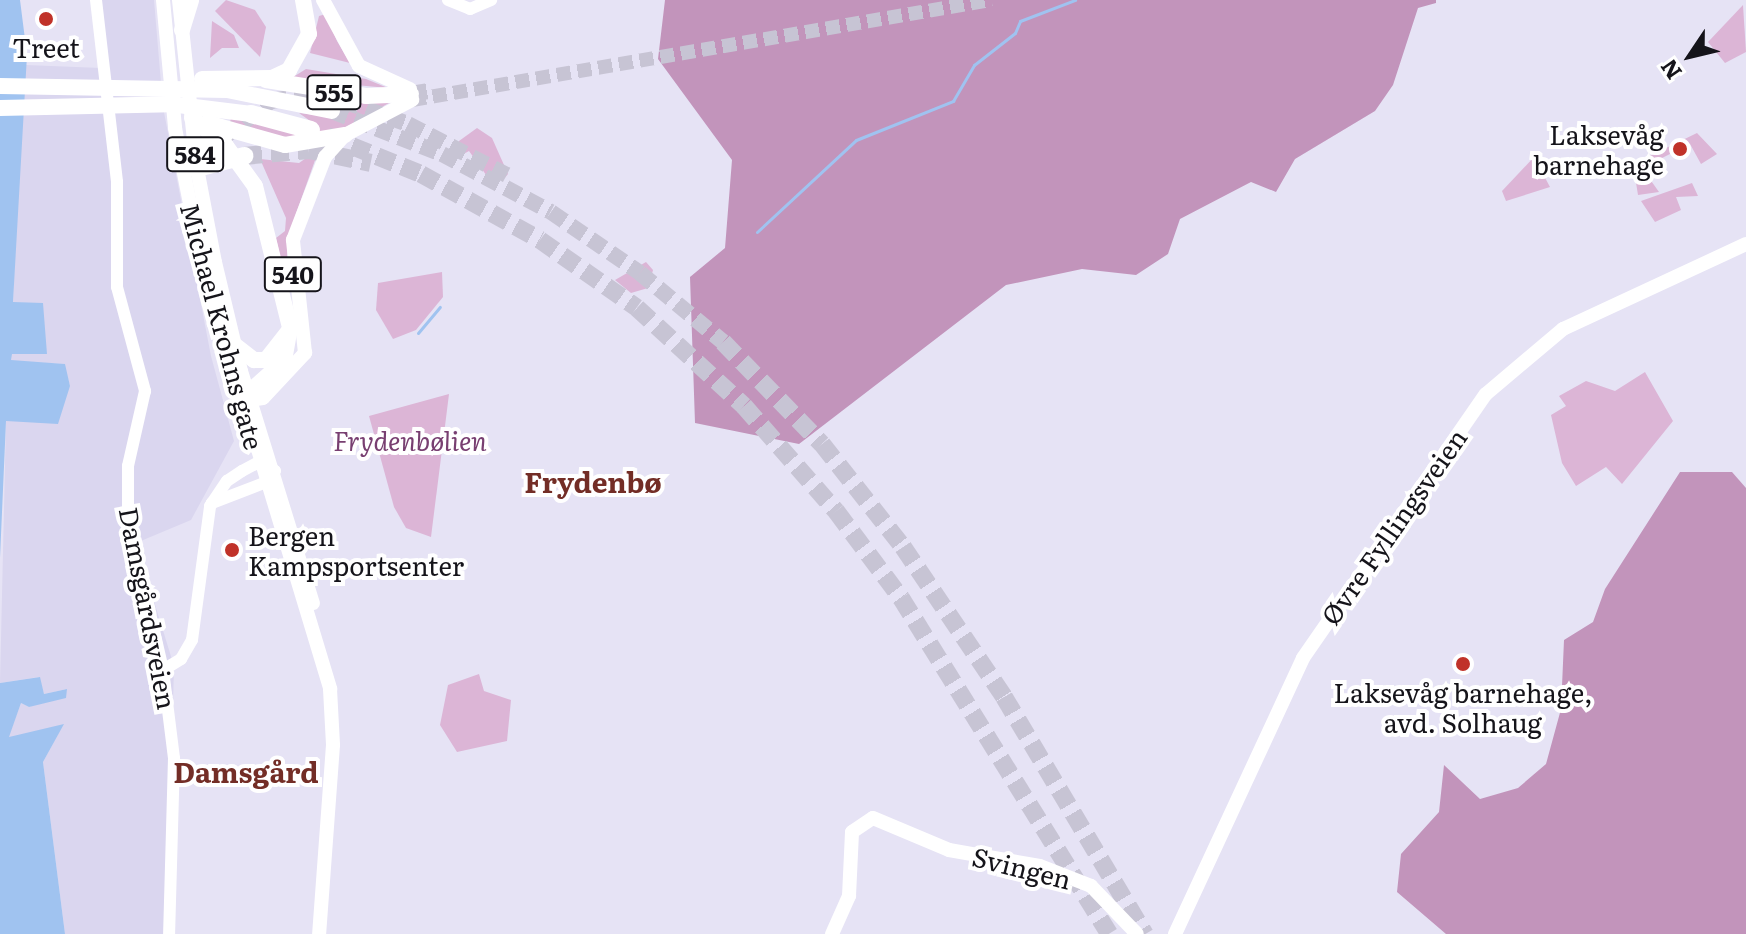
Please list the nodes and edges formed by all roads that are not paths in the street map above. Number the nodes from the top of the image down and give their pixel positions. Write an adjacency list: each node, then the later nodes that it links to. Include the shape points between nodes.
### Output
1 (96, 0): 31 (street, Damsgårdsveien, via 117,182 117,287 145,391 128,466 127,511)
2 (163, 0): 21 (main road, Michael Krohns gate / 584)
3 (179, 0): 9 (main road, Michael Krohns gate / 584)
4 (191, 0): 9 (highway)
5 (303, 0): 10 (highway, 555, via 310,22 304,48 289,70)
6 (323, 0): 13 (main road, via 359,66)
7 (448, 0): 8 (street, via 470,9)
8 (491, 0)
9 (182, 30): 17 (main road, Michael Krohns gate / 584)
10 (257, 79): 11 (highway, 555); 13 (highway, 555, via 366,96)
11 (201, 84): 12 (highway, 555); 15 (highway, 555)
12 (0, 86)
13 (411, 94): 19 (main road, 540)
14 (0, 108): 17 (highway, 555, via 115,108)
15 (332, 111)
16 (251, 114): 17 (highway, 555); 18 (highway, 555)
17 (194, 119): 19 (highway, 555, via 271,144); 21 (main road, Michael Krohns gate / 584); 21 (highway, 555, via 220,135); 23 (highway, via 226,146 255,186)
18 (311, 130)
19 (345, 135): 25 (main road, 540, via 311,183 293,240 305,353 292,372)
20 (244, 156): 21 (highway)
21 (192, 163): 24 (main road, Michael Krohns gate / 584); 25 (main road, Michael Krohns gate / 584, via 233,380)
22 (1746, 244): 36 (main road, Øvre Fyllingsveien, via 1563,329 1486,394 1303,658)
23 (290, 327): 24 (highway, via 266,360 254,360); 25 (highway, via 284,361)
24 (236, 346): 25 (main road, Michael Krohns gate / 584)
25 (247, 398): 26 (main road, Michael Krohns gate); 27 (main road)
26 (259, 462): 27 (street); 28 (main road, Michael Krohns gate); 29 (street, via 233,477)
27 (275, 471): 28 (street); 30 (main road, via 312,595)
28 (264, 483): 29 (street); 30 (main road, Michael Krohns gate)
29 (212, 503): 31 (street, via 192,640 181,659)
30 (319, 639): 33 (main road, via 333,729)
31 (163, 670): 32 (street, Damsgårdsveien, via 175,785)
32 (169, 934)
33 (319, 934)
34 (832, 934): 35 (main road, Svingen, via 849,896 852,832 873,818 949,850 1032,864 1091,886)
35 (1137, 934)
36 (1175, 934)

